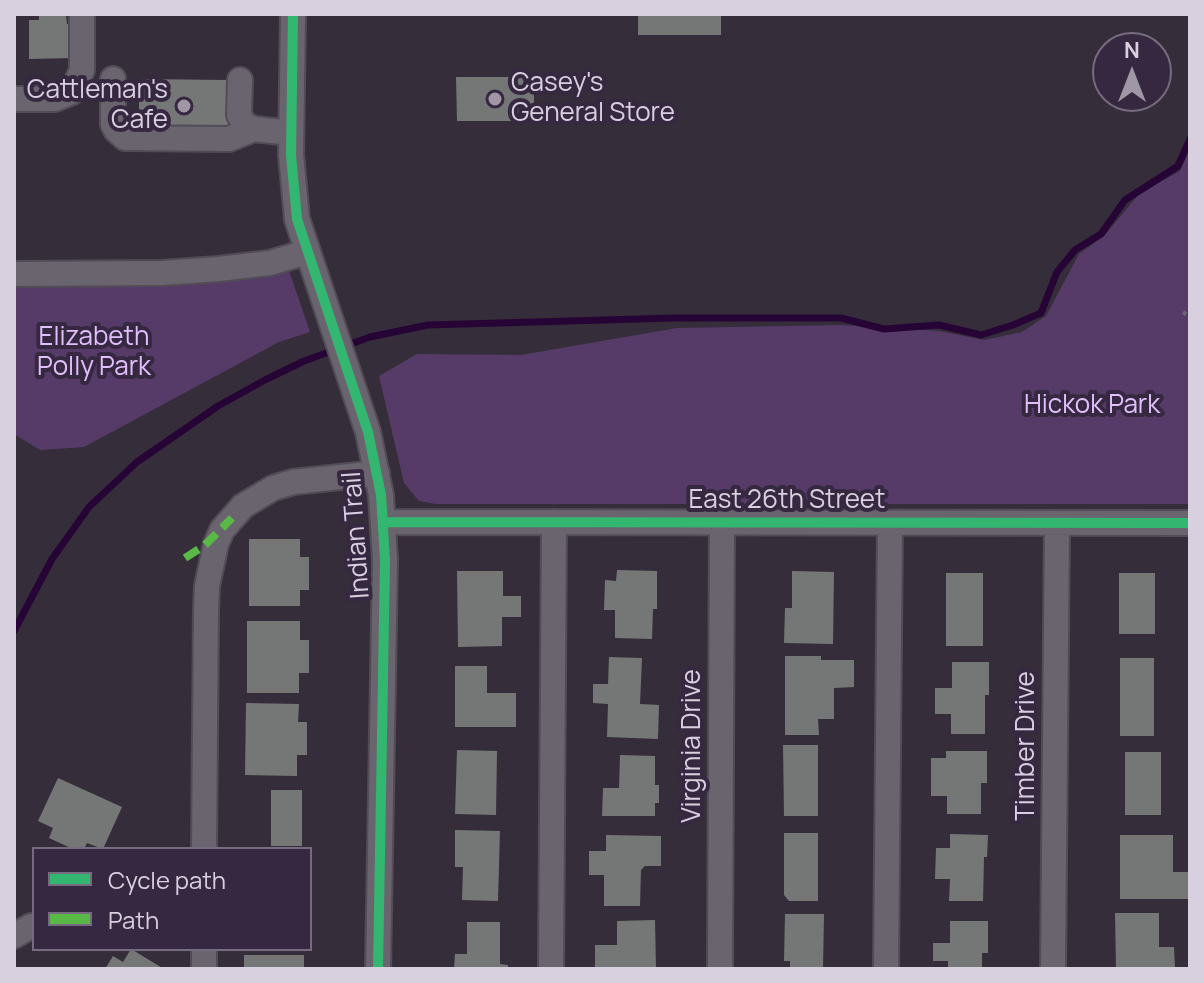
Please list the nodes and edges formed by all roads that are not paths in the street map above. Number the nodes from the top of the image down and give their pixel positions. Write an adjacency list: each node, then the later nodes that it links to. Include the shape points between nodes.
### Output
1 (82, 14): 5 (street, via 82,70 72,92 55,99)
2 (293, 14): 7 (street, Indian Trail)
3 (113, 79): 6 (street, via 113,124 125,138 229,139)
4 (240, 80): 6 (street, via 239,115)
5 (14, 99)
6 (254, 129): 7 (street)
7 (291, 133): 8 (street, Indian Trail, via 293,198)
8 (307, 252): 9 (street, via 219,269); 10 (street, Indian Trail)
9 (14, 274)
10 (377, 473): 11 (street, Indian Trail); 17 (street, via 273,488 243,506 222,530 208,577 206,611)
11 (383, 522): 12 (street, East 26th Street); 18 (street, Indian Trail)
12 (554, 522): 13 (street, East 26th Street); 19 (street)
13 (722, 523): 14 (street, East 26th Street); 20 (street, Virginia Drive)
14 (890, 523): 15 (street, East 26th Street); 21 (street)
15 (1057, 523): 16 (street, East 26th Street); 22 (street, Timber Drive)
16 (1190, 523)
17 (204, 847)
18 (378, 969)
19 (551, 969)
20 (720, 969)
21 (886, 969)
22 (1053, 969)

